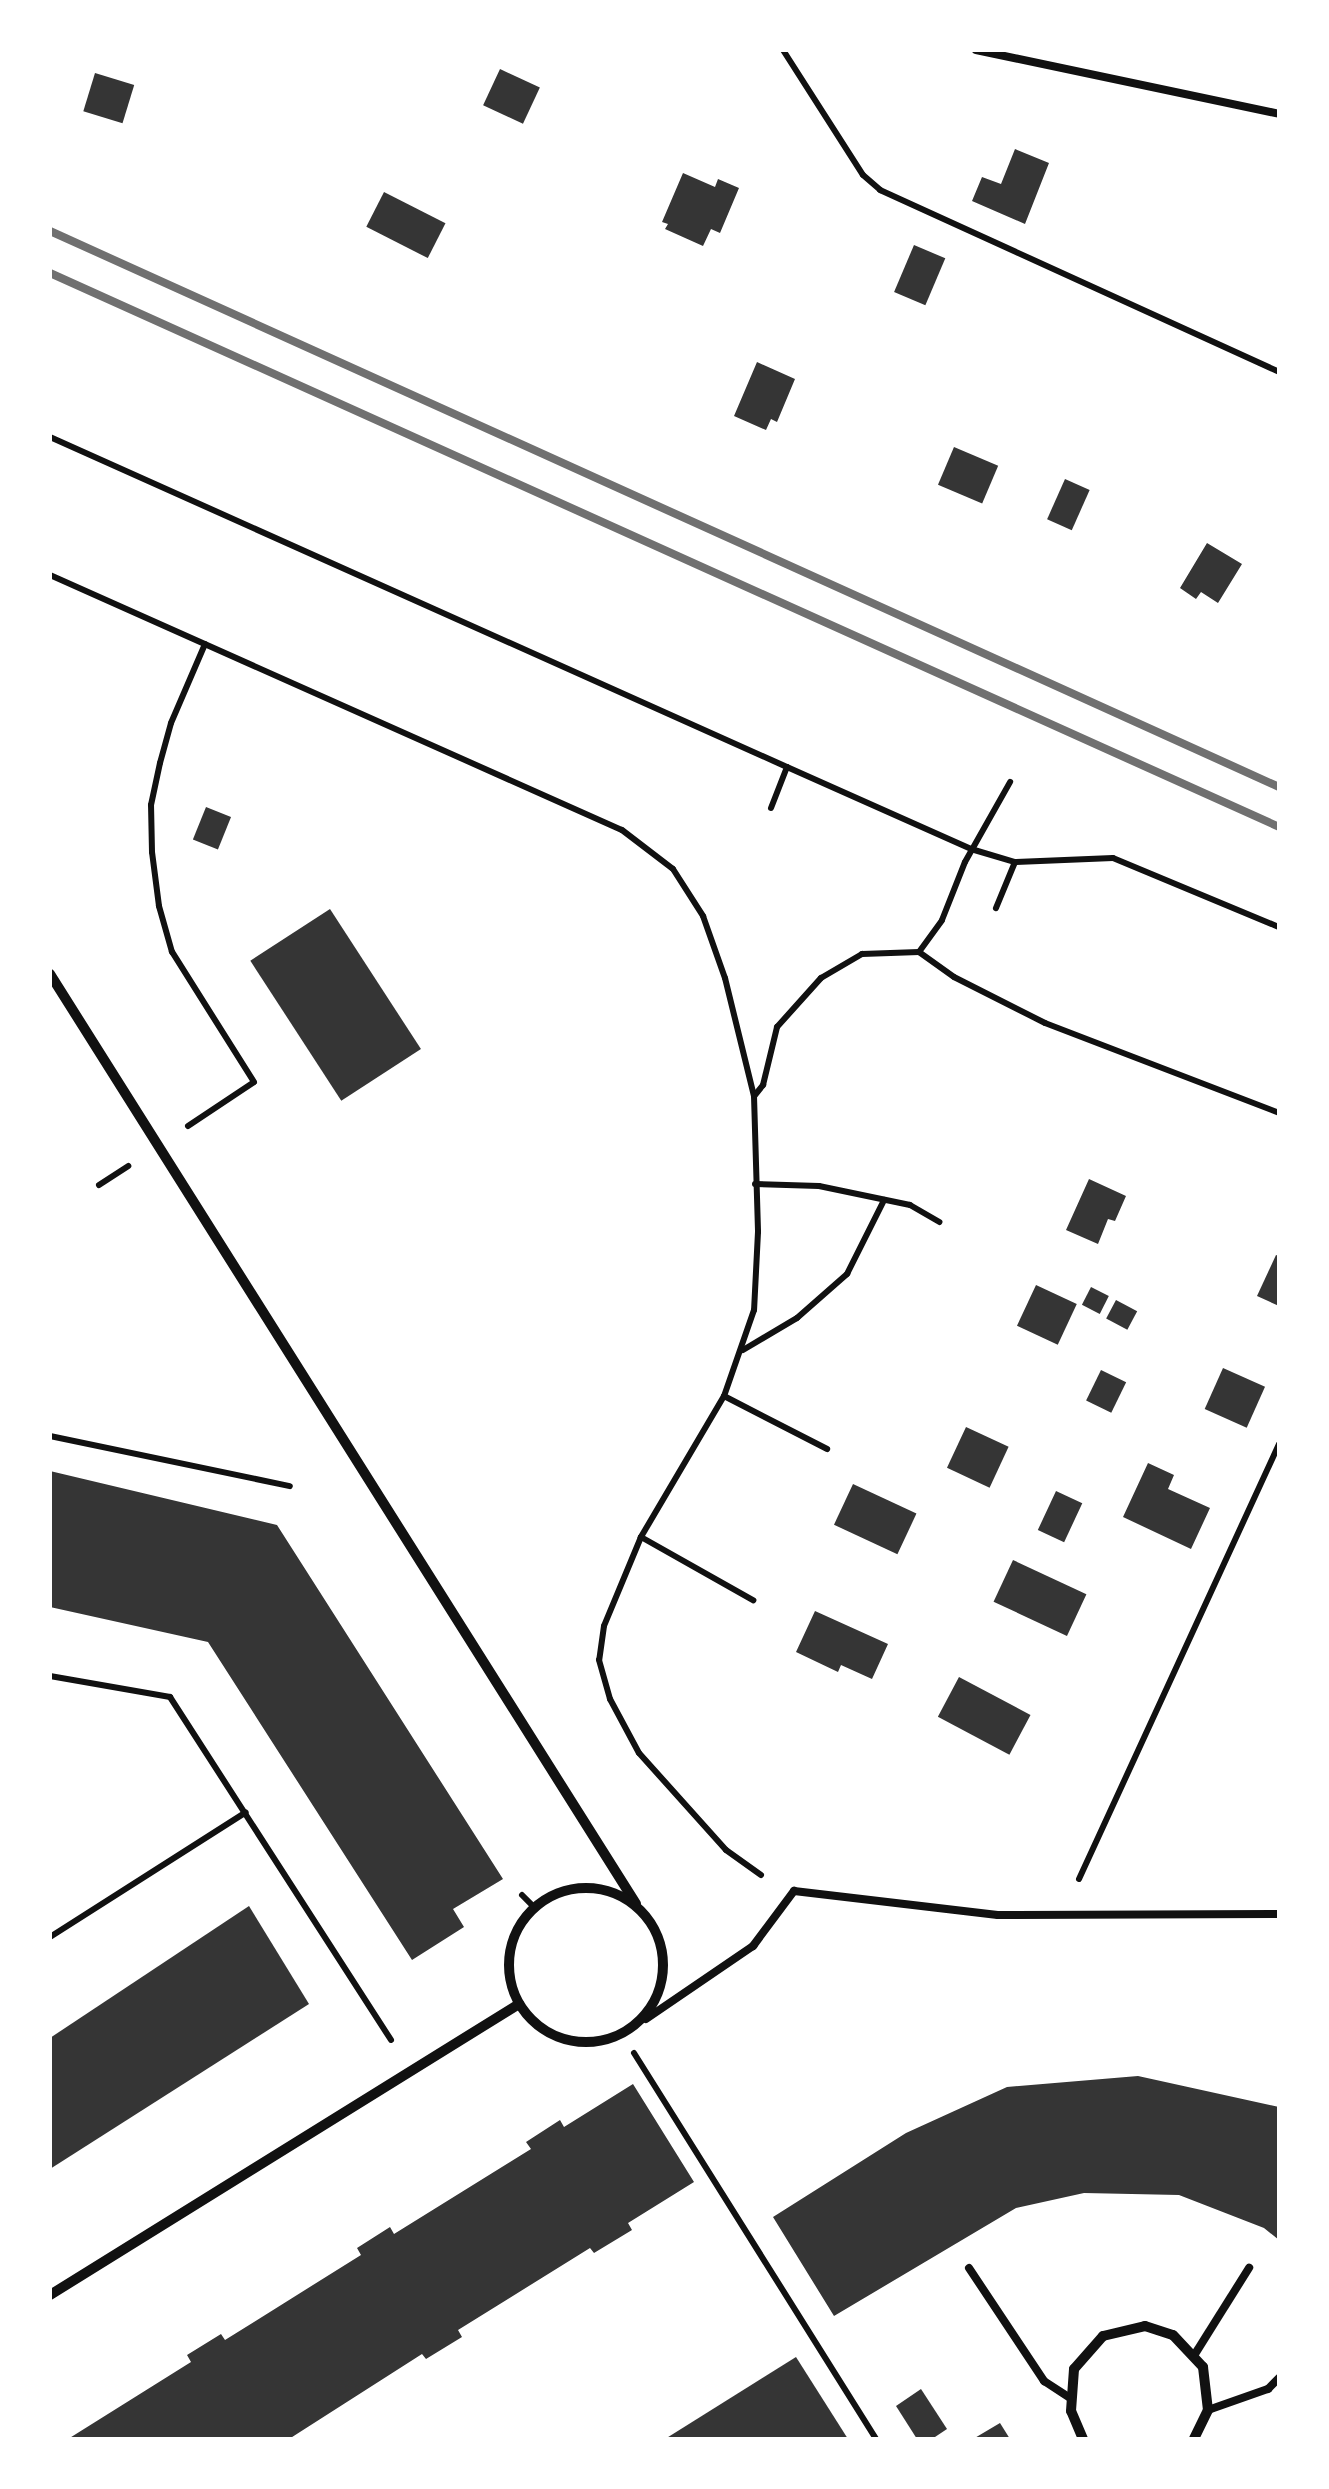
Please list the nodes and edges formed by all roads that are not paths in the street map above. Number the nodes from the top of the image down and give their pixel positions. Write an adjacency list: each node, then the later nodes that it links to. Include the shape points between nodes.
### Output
1 (976, 50): 2 (lane)
2 (1279, 114)
3 (50, 974): 4 (street)
4 (636, 1904): 6 (street, via 608,1890 570,1889 534,1907 512,1941 508,1968); 7 (street, via 662,1946 664,1972)
5 (1279, 1914): 7 (lane, via 998,1915 794,1891 753,1946)
6 (519, 2004): 7 (street, via 544,2030 574,2042 602,2041); 10 (street)
7 (646, 2020)
8 (969, 2268): 13 (lane, via 1044,2381)
9 (1249, 2268): 11 (lane)
10 (50, 2295)
11 (1195, 2354): 13 (street, via 1159,2330 1116,2330 1082,2356); 14 (street)
12 (1279, 2378): 14 (lane, via 1268,2389)
13 (1069, 2398): 15 (street)
14 (1208, 2410): 16 (street)
15 (1083, 2439)
16 (1194, 2439)

